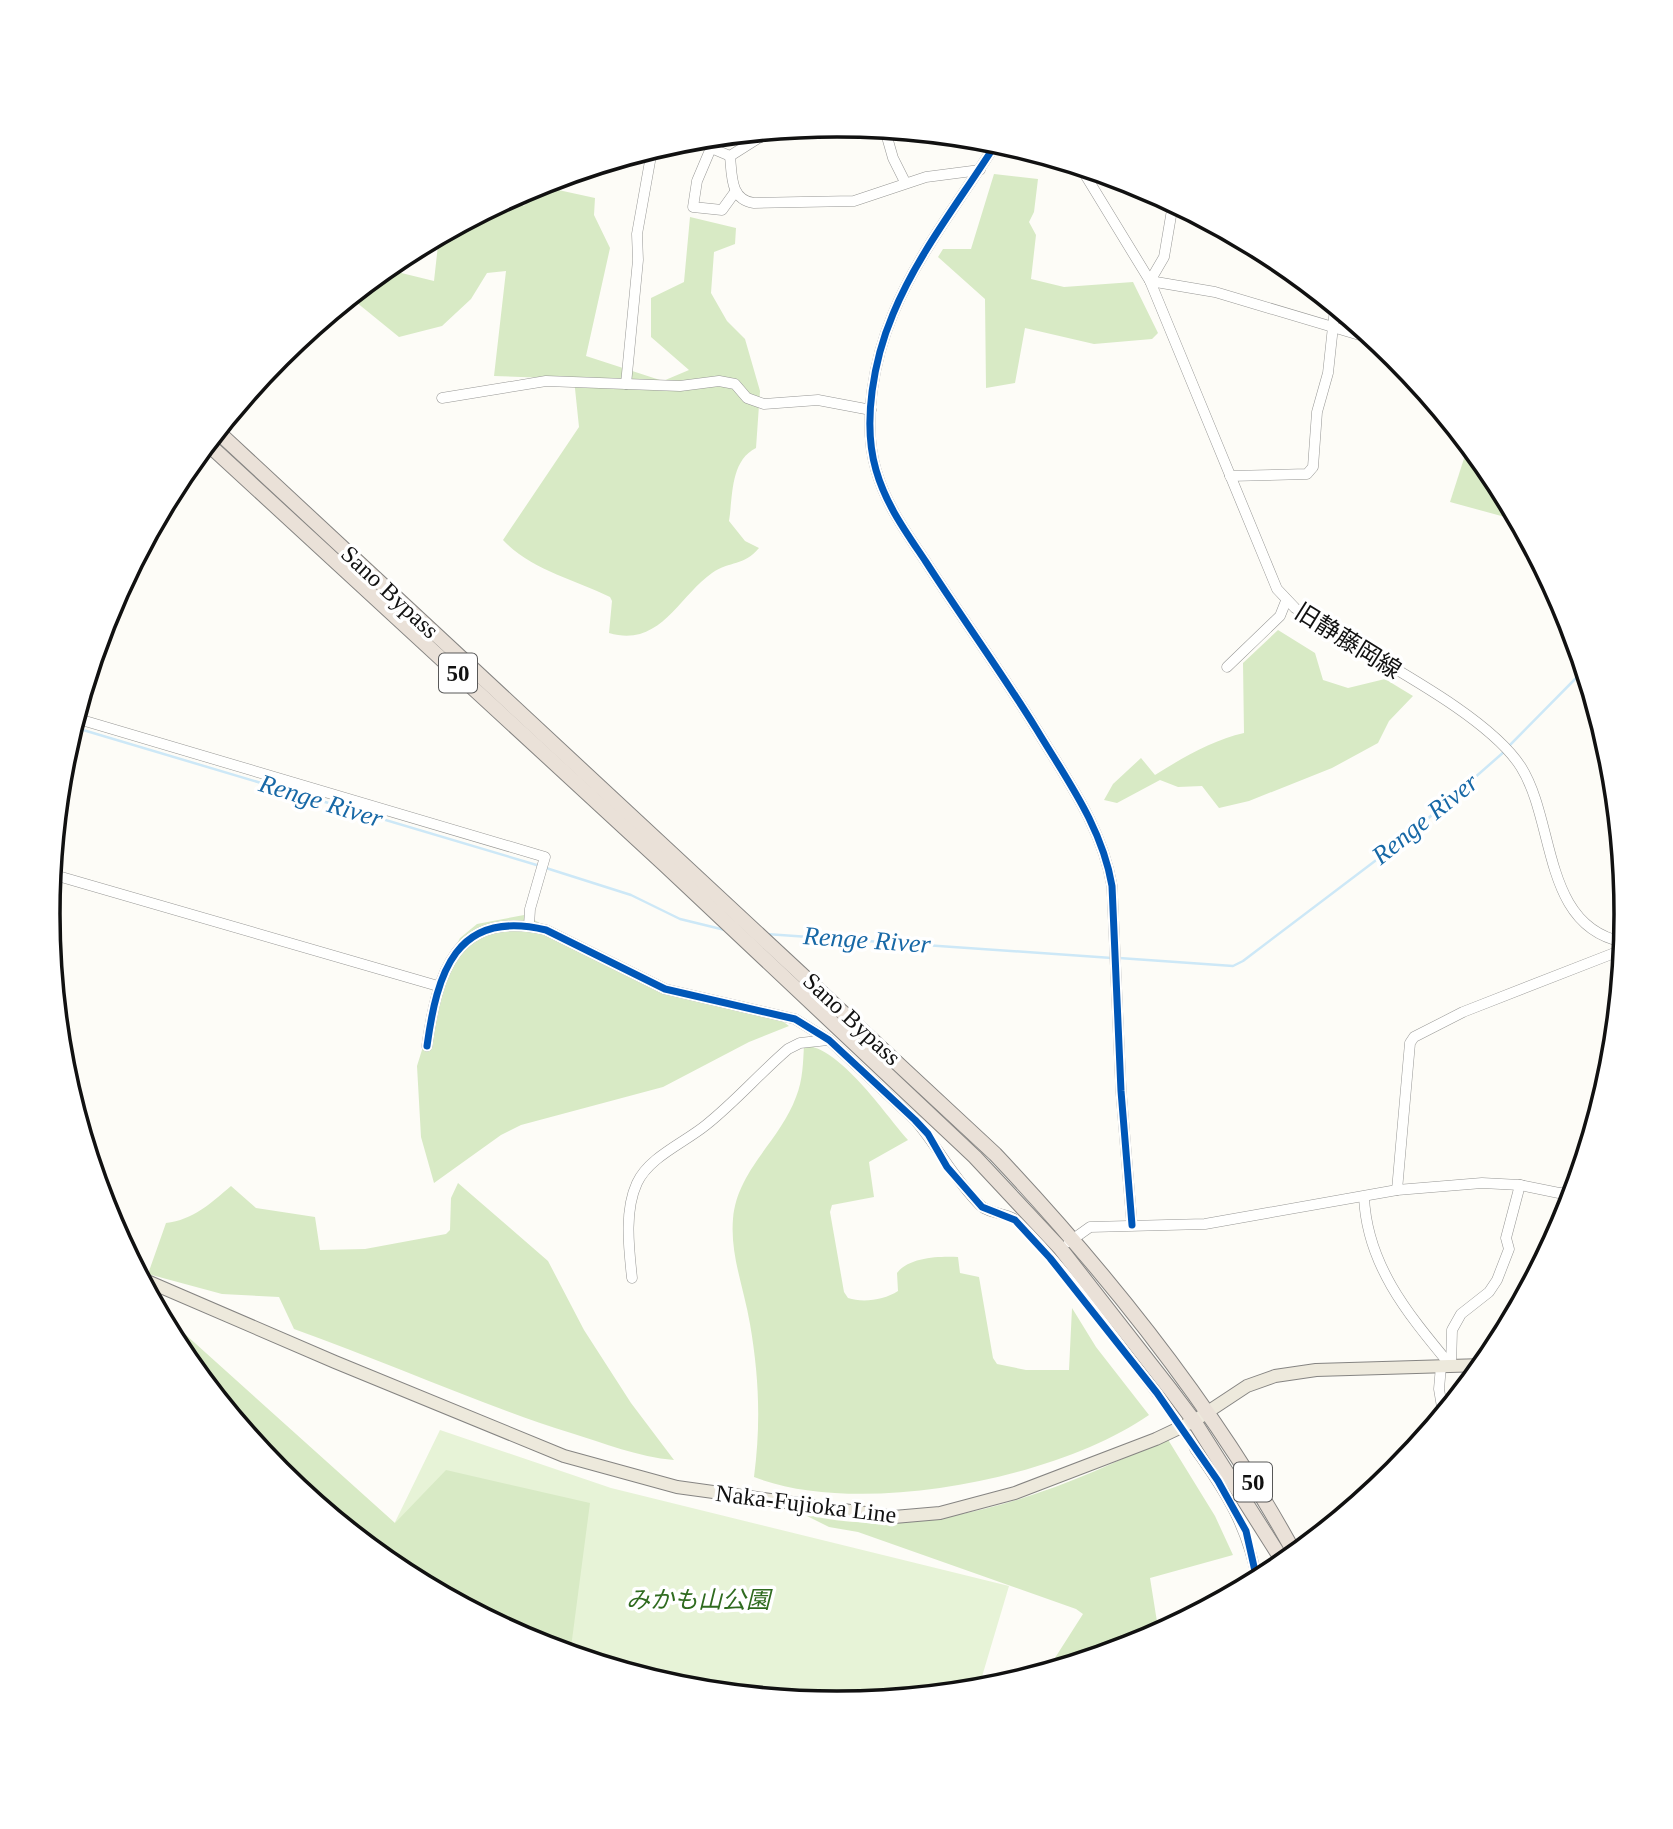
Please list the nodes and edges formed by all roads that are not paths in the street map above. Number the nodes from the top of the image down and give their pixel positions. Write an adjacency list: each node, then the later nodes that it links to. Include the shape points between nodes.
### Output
1 (887, 139): 9 (street)
2 (752, 142): 5 (street)
3 (711, 148): 5 (street); 10 (street, via 697,181 693,207 722,210)
4 (991, 153): 7 (street)
5 (730, 156): 10 (street)
6 (650, 160): 16 (street, via 637,234)
7 (980, 170): 9 (street); 18 (street, via 892,315)
8 (1087, 179): 12 (street, 旧静藤岡線)
9 (905, 182): 10 (street, via 868,197 833,204 754,203)
10 (735, 192)
11 (1171, 214): 12 (street, via 1164,257)
12 (1150, 281): 14 (street, via 1215,292); 21 (street, 旧静藤岡線)
13 (1334, 317): 14 (street)
14 (1332, 328): 15 (street); 21 (street, via 1313,467 1307,474)
15 (1353, 334)
16 (626, 384): 17 (street, via 546,381); 18 (street, via 680,386 719,381 735,384 747,398 764,404 818,400)
17 (442, 398)
18 (871, 410): 36 (street, via 875,468 897,522 1027,714 1098,834 1112,886)
19 (223, 437): 37 (highway, Sano Bypass / 50, via 804,974 995,1154)
20 (214, 449): 38 (highway, Sano Bypass / 50, via 917,1101)
21 (1230, 476): 22 (street, 旧静藤岡線)
22 (1286, 601): 23 (street, via 1280,616); 27 (street, 旧静藤岡線, via 1435,695 1504,747 1527,778 1572,907 1591,930)
23 (1227, 667)
24 (84, 721): 26 (street, via 545,859)
25 (61, 877): 29 (street)
26 (529, 926): 29 (street, via 465,939); 30 (street, via 546,930 664,989 795,1019)
27 (1613, 938)
28 (1612, 954): 33 (street, via 1463,1012 1414,1037)
29 (438, 986): 31 (street)
30 (829, 1040): 38 (street, via 915,1120 982,1207 1015,1220); 39 (street, via 788,1049 708,1124 654,1161 639,1179 628,1245)
31 (426, 1046)
32 (1520, 1185): 33 (street, via 1482,1183); 34 (street); 42 (street, via 1497,1280 1461,1314 1452,1330)
33 (1397, 1190): 35 (street)
34 (1561, 1193)
35 (1364, 1198): 36 (street, via 1205,1224); 42 (street, via 1368,1233 1389,1286)
36 (1132, 1224): 37 (street, via 1090,1227)
37 (1074, 1238): 38 (street); 45 (highway, Sano Bypass / 50)
38 (1055, 1253): 43 (street); 46 (highway, Sano Bypass / 50)
39 (632, 1278)
40 (154, 1284): 46 (main road, Naka-Fujioka Line, via 564,1456 677,1487 855,1514 894,1517 982,1504 1157,1440)
41 (1469, 1365): 42 (main road, Naka-Fujioka Line)
42 (1446, 1366): 44 (street, via 1439,1389); 45 (main road, Naka-Fujioka Line, via 1316,1370 1275,1376 1247,1386)
43 (1157, 1393)
44 (1441, 1402)
45 (1207, 1412): 46 (main road, Naka-Fujioka Line); 48 (highway, Sano Bypass / 50)
46 (1194, 1421): 49 (highway, Sano Bypass / 50)
47 (1195, 1449): 50 (street, via 1246,1531)
48 (1290, 1545)
49 (1278, 1554)
50 (1255, 1569)

